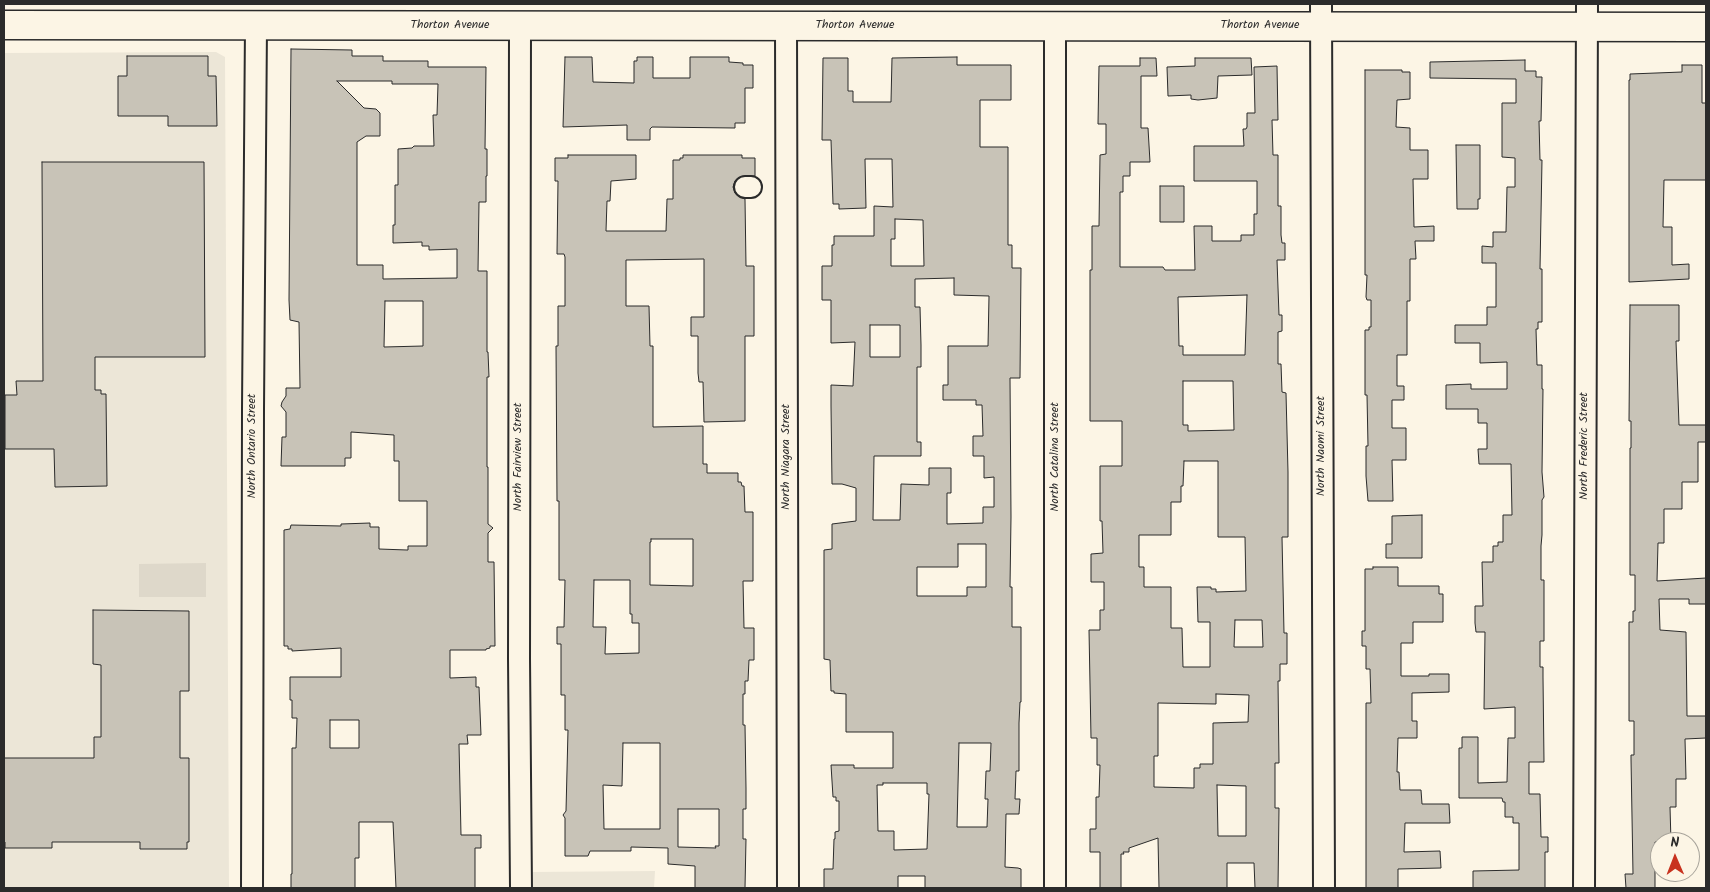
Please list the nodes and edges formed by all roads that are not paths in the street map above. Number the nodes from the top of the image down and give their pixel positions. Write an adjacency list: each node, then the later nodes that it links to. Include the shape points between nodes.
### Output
1 (256, 14): 4 (street, Thorton Avenue); 5 (street, Thorton Avenue); 9 (street, North Ontario Street)
2 (1321, 15): 3 (street, Thorton Avenue); 7 (street, Thorton Avenue); 13 (street, North Naomi Street)
3 (1587, 15): 8 (street, Thorton Avenue); 14 (street, North Frederic Street)
4 (4, 25)
5 (520, 26): 6 (street, Thorton Avenue); 10 (street, North Fairview Street)
6 (786, 26): 7 (street, Thorton Avenue); 11 (street, North Niagara Street)
7 (1055, 26): 12 (street, North Catalina Street)
8 (1706, 27)
9 (252, 888)
10 (521, 888)
11 (788, 888)
12 (1055, 888)
13 (1324, 888)
14 (1584, 888)

